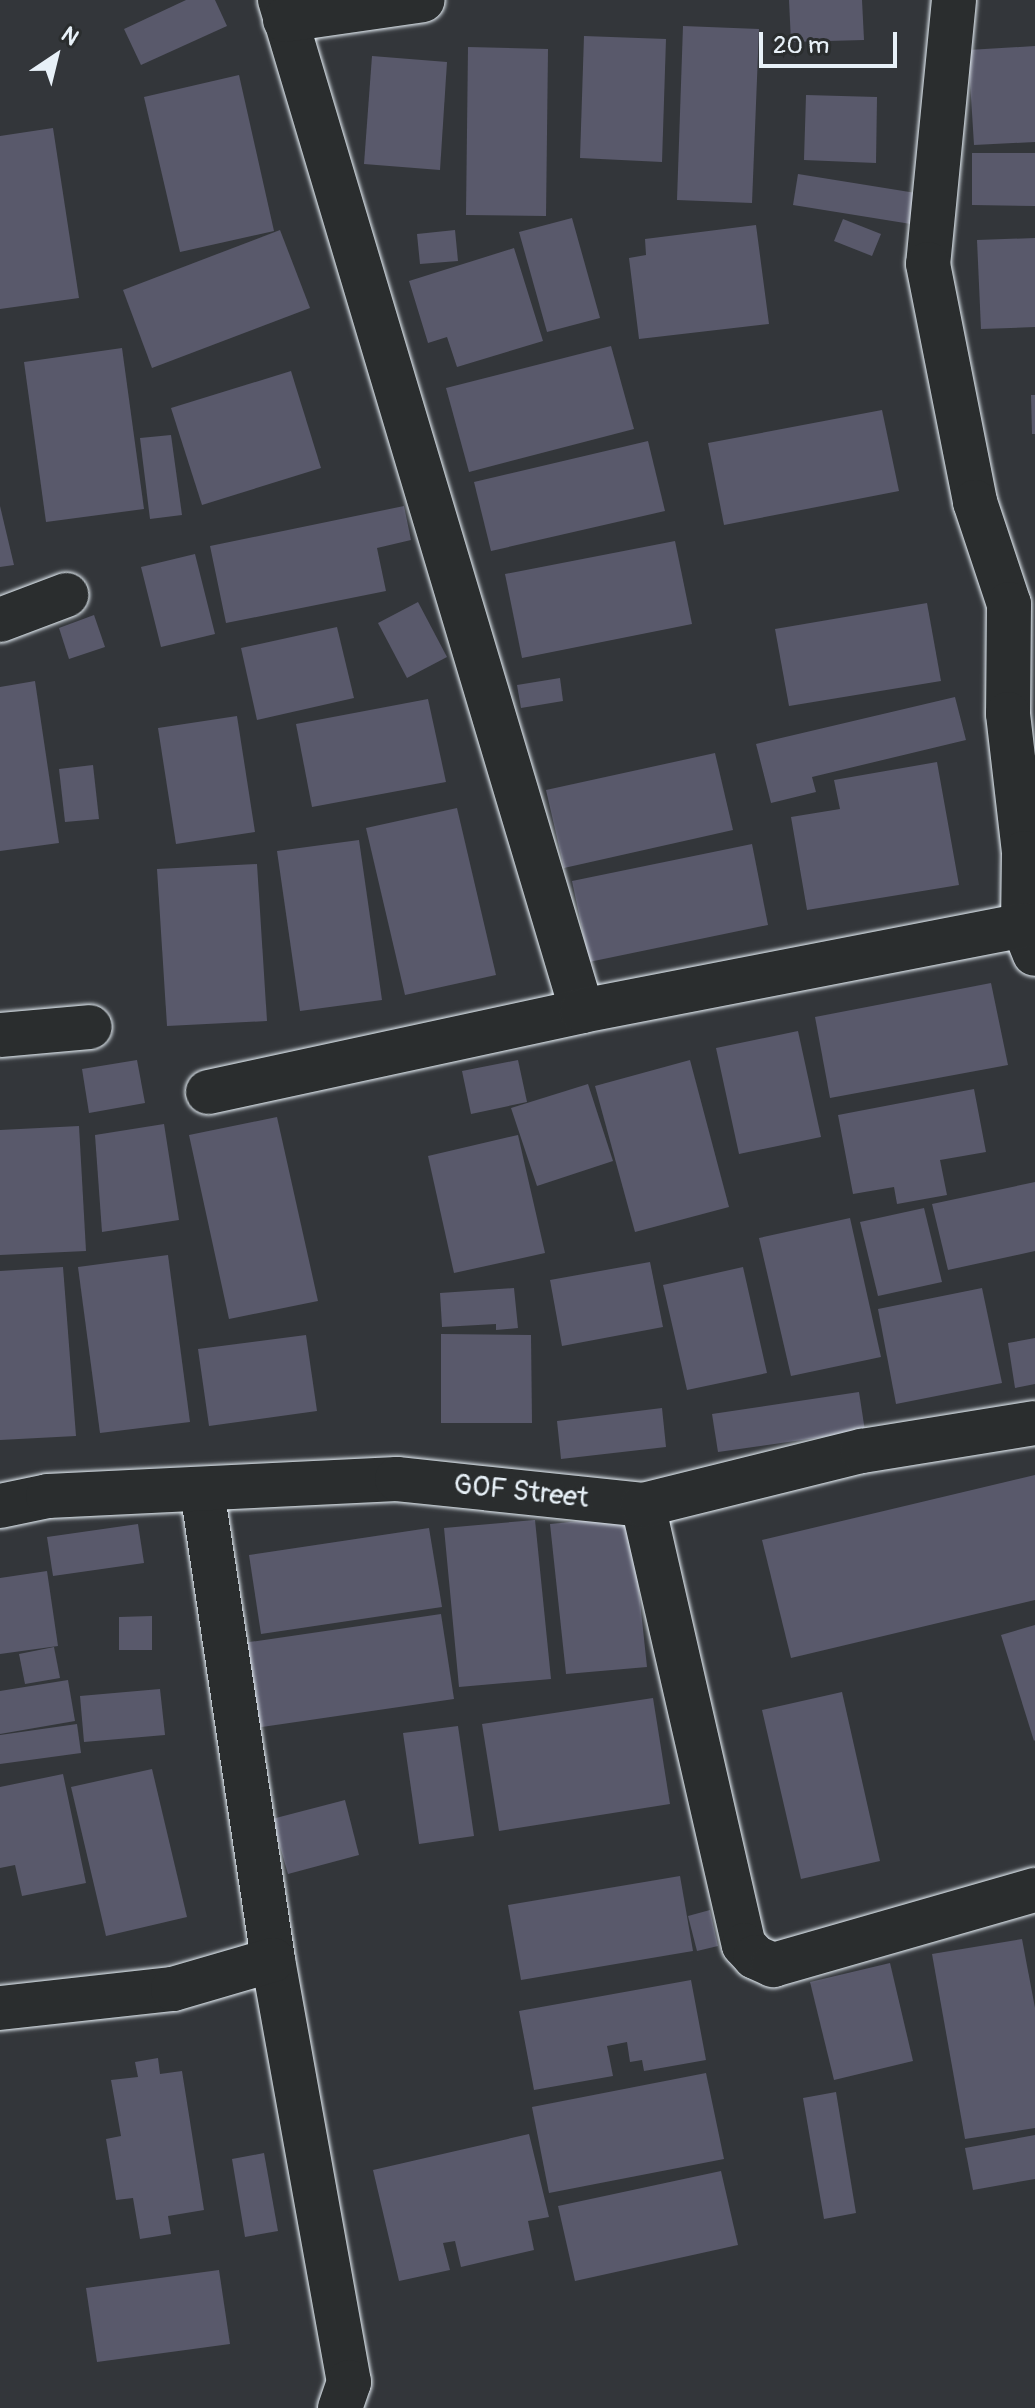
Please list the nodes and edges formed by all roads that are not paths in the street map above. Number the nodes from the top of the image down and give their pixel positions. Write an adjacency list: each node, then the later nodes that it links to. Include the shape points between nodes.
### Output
1 (423, 0): 3 (street)
2 (954, 0): 6 (street, via 928,264 975,502 1009,604 1008,714)
3 (282, 10): 7 (street)
4 (66, 595): 5 (street)
5 (0, 620)
6 (1029, 940): 7 (street)
7 (582, 1011): 10 (street)
8 (90, 1027): 9 (street)
9 (0, 1035)
10 (208, 1092)
11 (1035, 1423): 13 (street, GOF Street, via 862,1451)
12 (202, 1490): 13 (street, GOF Street, via 397,1479); 14 (street, GOF Street, via 48,1496); 16 (street)
13 (643, 1505): 15 (street, via 744,1945 755,1957 773,1965)
14 (0, 1506)
15 (1035, 1890)
16 (273, 1960): 17 (street, via 173,1989); 18 (street, via 349,2382)
17 (0, 2008)
18 (340, 2408)

